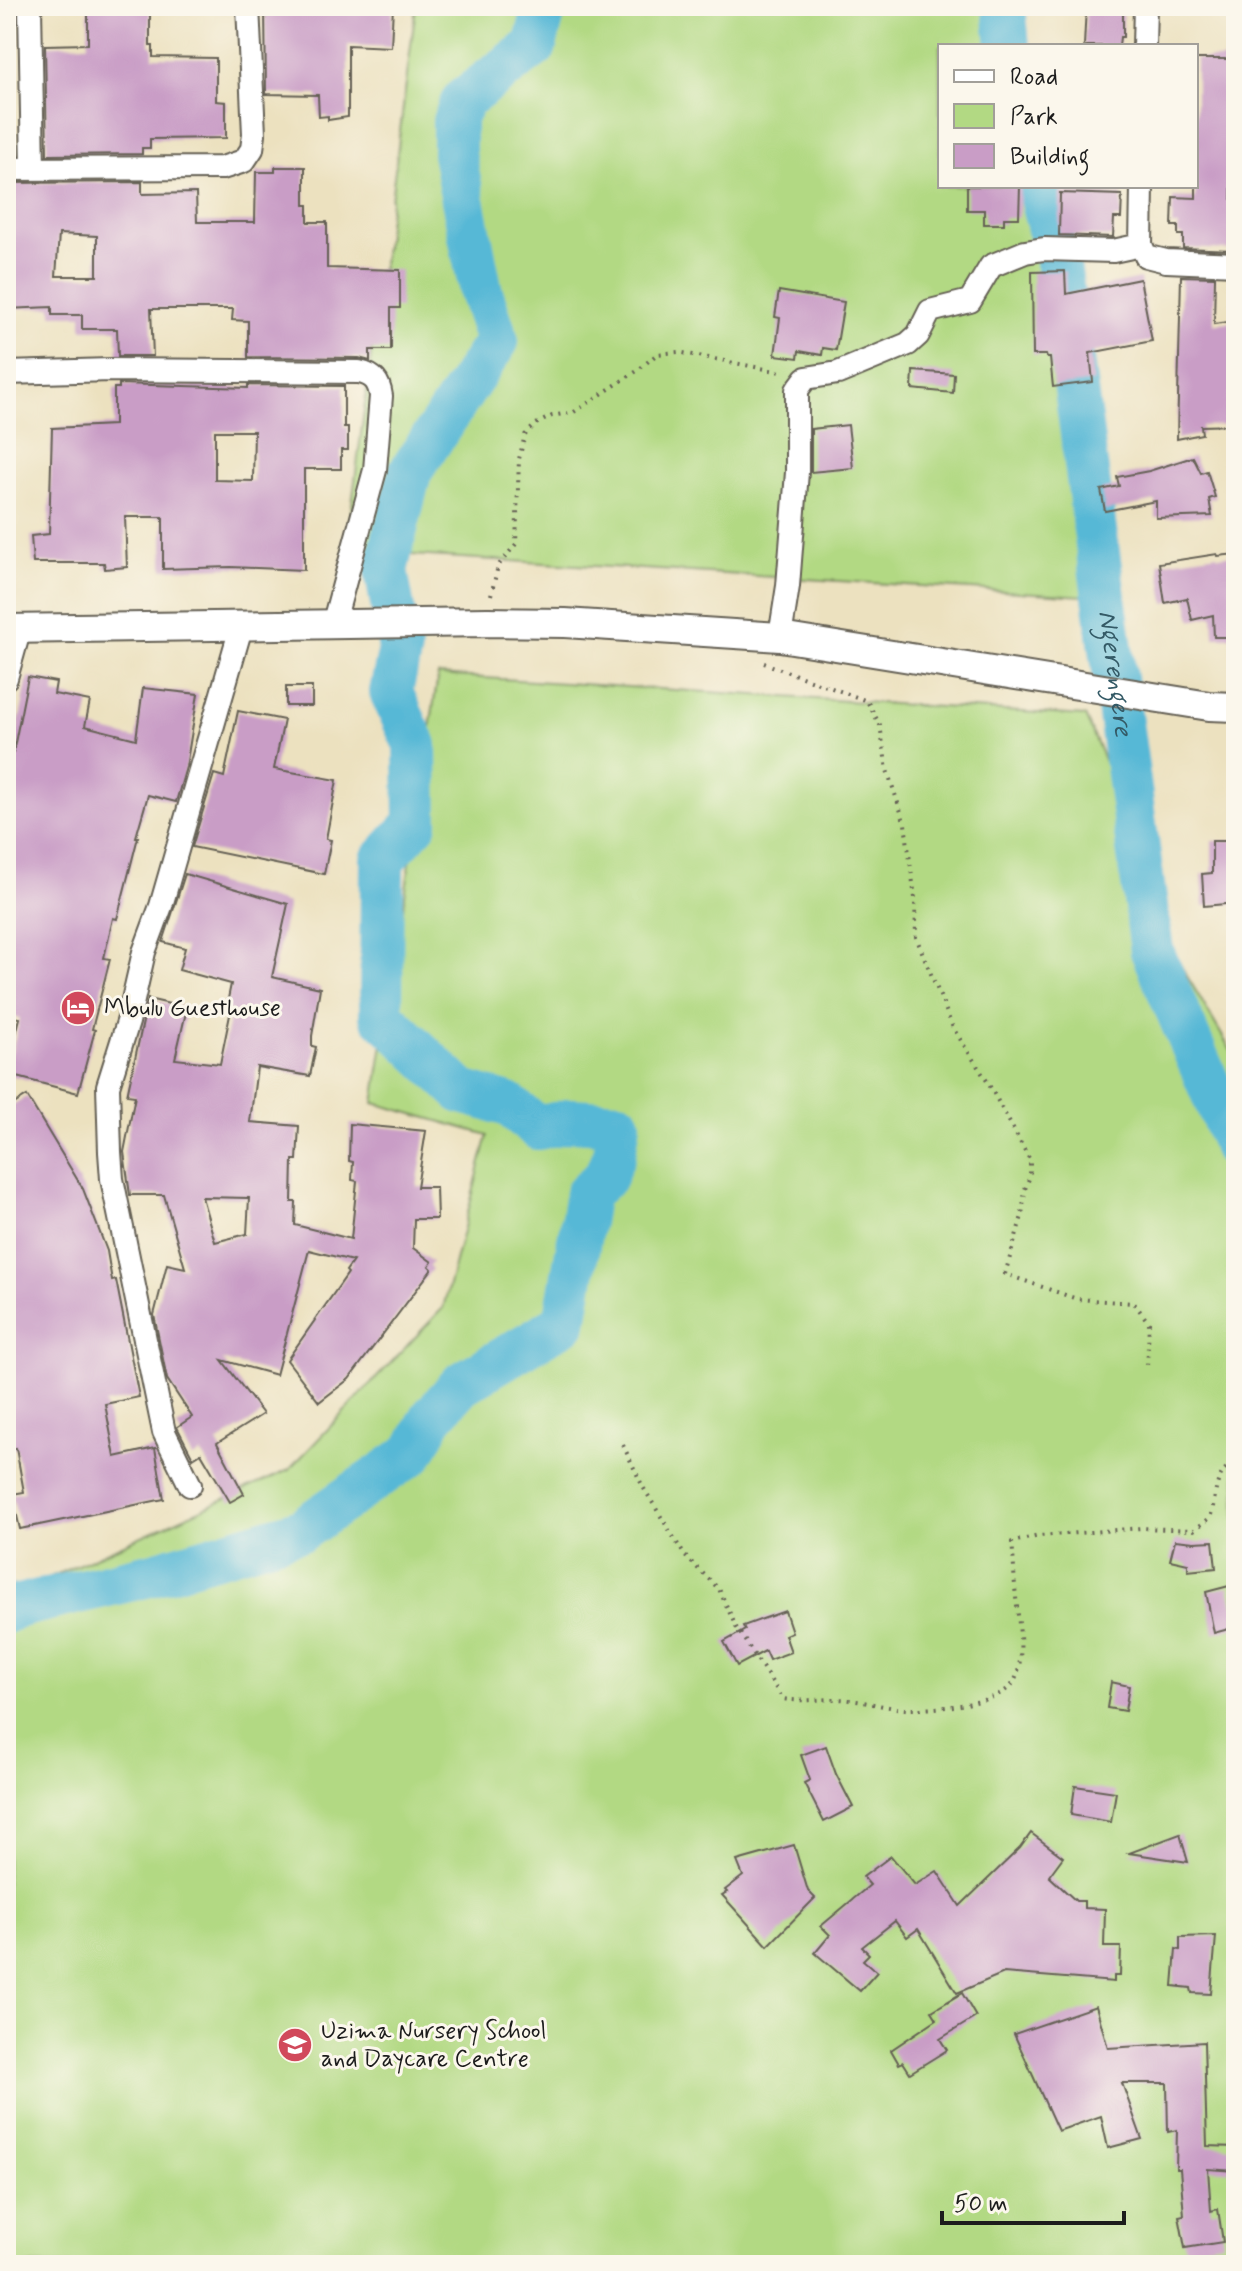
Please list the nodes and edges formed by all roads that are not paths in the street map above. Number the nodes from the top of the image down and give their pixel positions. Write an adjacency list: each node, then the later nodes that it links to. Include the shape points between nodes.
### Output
1 (30, 6): 5 (street)
2 (248, 6): 5 (street, via 254,134 244,161 188,170)
3 (1145, 6): 4 (street)
4 (1144, 44)
5 (33, 168): 6 (street)
6 (6, 169)
7 (1142, 188): 8 (street)
8 (1141, 245): 9 (street, via 1149,258); 14 (street, via 1113,251 1037,250 1001,260 989,269 970,301 930,311 908,344 838,373 806,378 797,390 797,472)
9 (1236, 264)
10 (6, 373): 12 (street, via 359,372 373,377 381,396 375,470)
11 (242, 624): 12 (street); 13 (street); 17 (street, via 108,1086 112,1179 164,1432)
12 (333, 625): 14 (street, via 565,623)
13 (13, 628): 15 (street)
14 (780, 637): 16 (street)
15 (6, 678)
16 (1222, 706)
17 (190, 1485)

